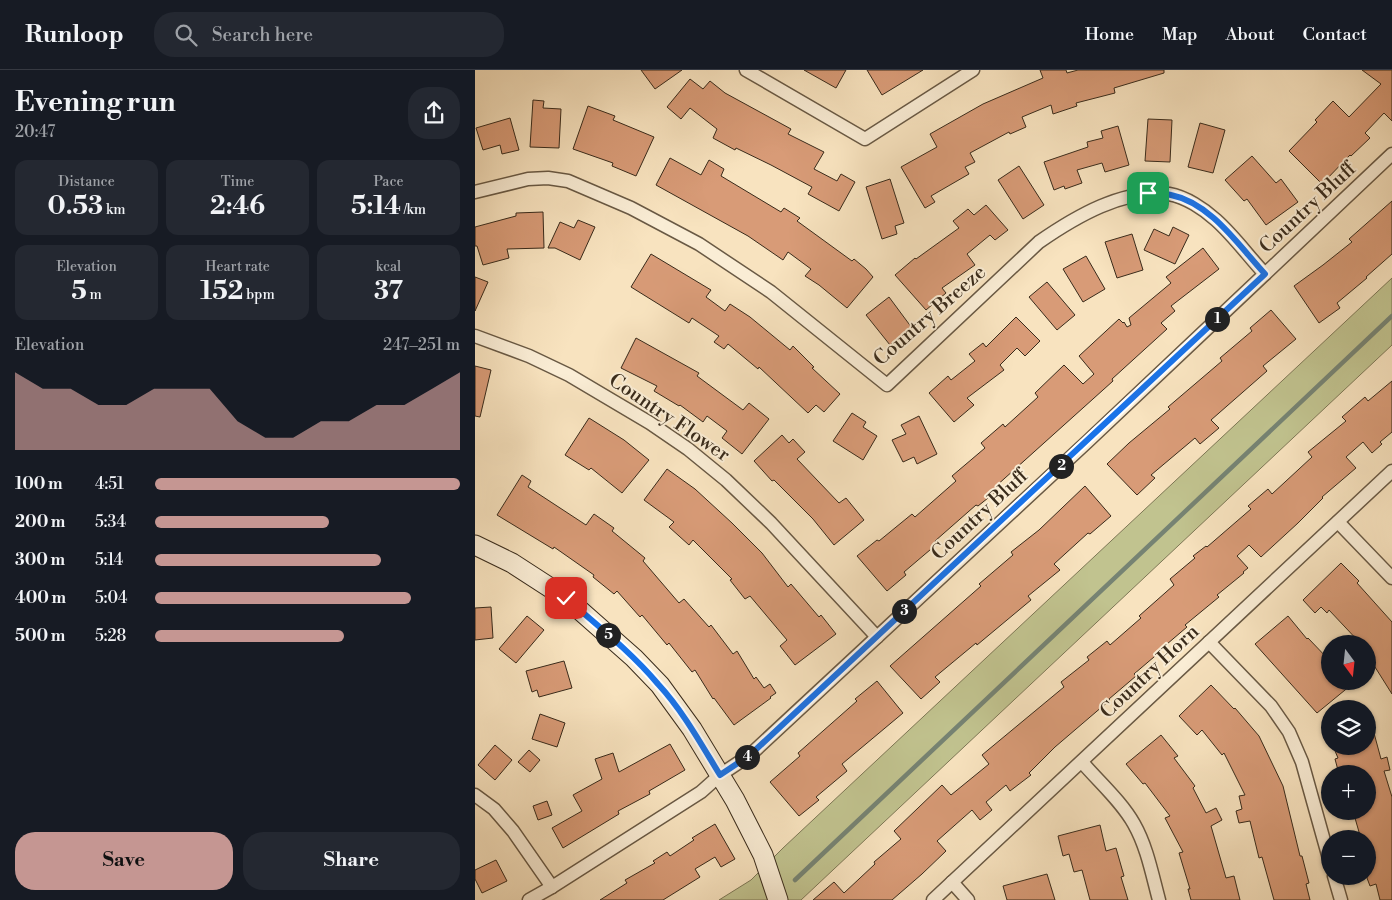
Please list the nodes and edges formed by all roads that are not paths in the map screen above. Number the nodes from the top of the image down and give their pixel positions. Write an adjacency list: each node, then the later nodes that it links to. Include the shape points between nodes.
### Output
1 (746, 70): 2 (street, via 865,139)
2 (973, 70)
3 (1392, 154): 5 (street, Country Bluff)
4 (475, 192): 5 (street, Country Breeze, via 529,178 549,178 568,181 631,208 699,244 771,292 887,384 1039,242 1060,227 1106,204 1148,193 1172,195 1194,204 1217,220)
5 (1265, 274): 11 (street, Country Bluff)
6 (475, 336): 11 (street, Country Flower, via 529,356 569,376 688,449 771,523)
7 (1392, 471): 8 (street, Country Horn)
8 (1338, 522): 10 (street); 12 (street, Country Horn)
9 (475, 545): 14 (street, via 512,563 566,598 634,658 660,685 693,729)
10 (1392, 578)
11 (877, 636): 14 (street, Country Bluff, via 750,755)
12 (1209, 642): 13 (street, Country Horn); 16 (street, via 1271,706 1289,732 1302,762)
13 (1082, 762): 17 (street, Country Horn); 24 (street, via 1133,822 1145,850)
14 (720, 775): 19 (street, Country Bluff, via 701,792); 21 (street, via 763,855)
15 (475, 795): 19 (street, via 494,809 513,831)
16 (1321, 830)
17 (952, 882): 22 (street, Country Horn); 23 (street)
18 (1337, 885): 25 (street)
19 (552, 888): 20 (street, Country Bluff)
20 (529, 900)
21 (778, 900)
22 (933, 900)
23 (968, 900)
24 (1159, 900)
25 (1341, 900)

